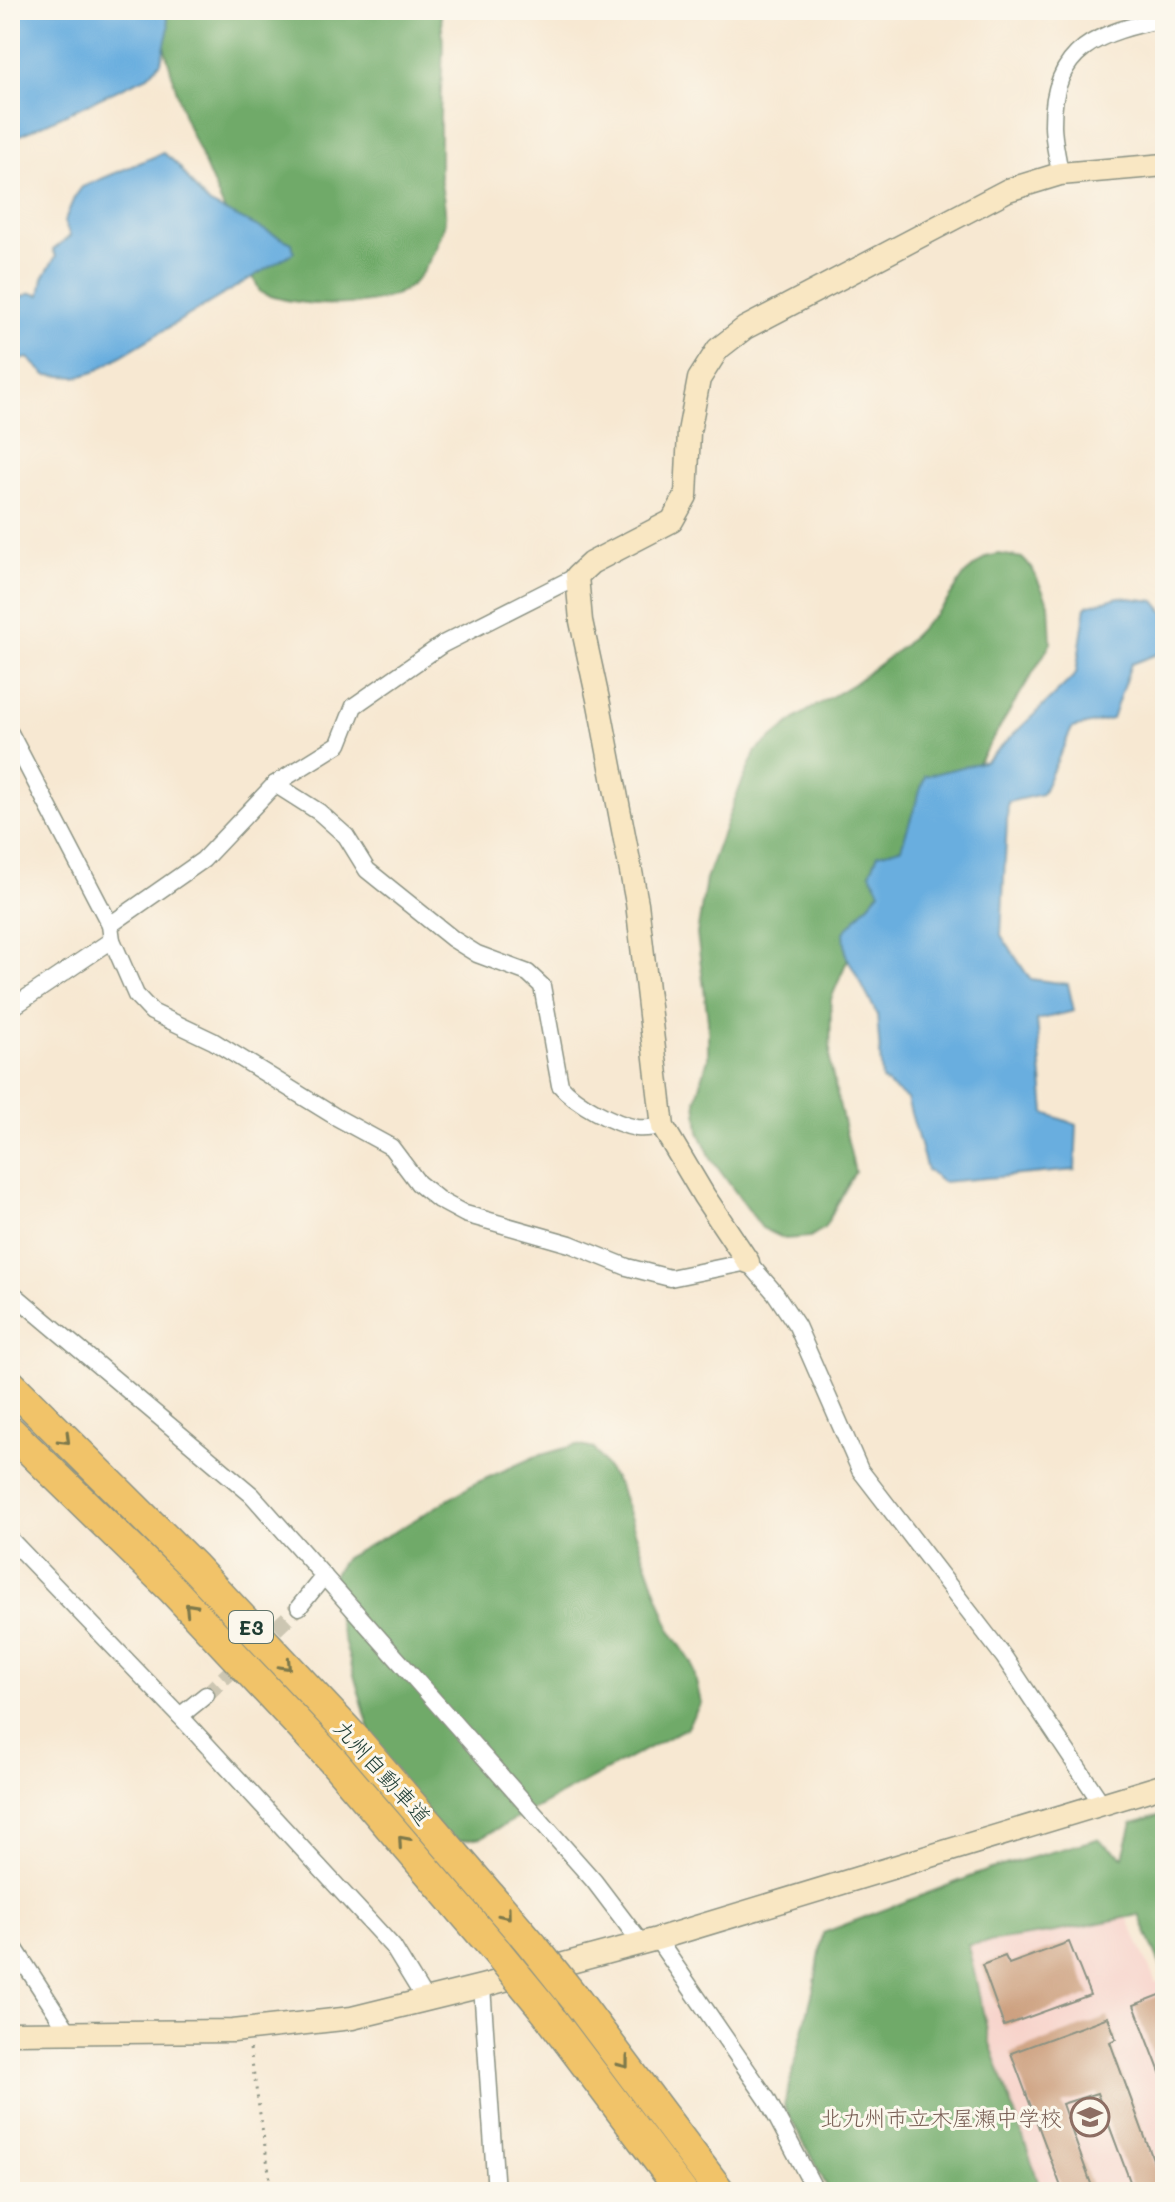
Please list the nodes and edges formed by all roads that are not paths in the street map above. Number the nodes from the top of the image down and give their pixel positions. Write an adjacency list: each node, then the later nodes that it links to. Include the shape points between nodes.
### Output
1 (1165, 19): 3 (street, via 1092,41 1070,59 1057,92 1053,125)
2 (1165, 165): 3 (street)
3 (1060, 174): 4 (street, via 1008,190 745,328 718,349 699,379 689,432 686,496 672,521 591,563)
4 (577, 576): 6 (street, via 443,644 354,706 339,744); 9 (street, via 581,621 637,903)
5 (10, 733): 7 (street)
6 (275, 784): 7 (street, via 203,860); 9 (street, via 319,812 346,836 367,870 453,939 528,973 542,986 560,1085 569,1097 637,1128)
7 (111, 932): 8 (street); 10 (street, via 136,995 152,1012 213,1041 391,1147 418,1183 465,1214 670,1278)
8 (10, 1009)
9 (663, 1127): 10 (street)
10 (748, 1262): 20 (street, via 797,1326 860,1470 1004,1657)
11 (10, 1291): 15 (street, via 252,1495)
12 (10, 1384): 29 (highway, 九州自動車道 / E3, one-way to 29, bridge, via 194,1567 470,1870 577,2001)
13 (10, 1431): 27 (highway, 九州自動車道 / E3, one-way to 13, bridge, via 544,2009 313,1740 172,1589)
14 (10, 1539): 18 (street)
15 (324, 1576): 16 (street); 22 (street)
16 (299, 1607)
17 (206, 1695): 18 (street)
18 (180, 1716): 24 (street, via 393,1947)
19 (1165, 1785): 20 (street)
20 (1102, 1804): 22 (street)
21 (10, 1941): 26 (street)
22 (649, 1941): 23 (street); 30 (street, via 767,2099)
23 (482, 1986): 24 (street); 28 (street)
24 (426, 2001): 26 (street, via 352,2018 247,2029)
25 (10, 2033): 26 (street)
26 (70, 2034)
27 (677, 2186)
28 (496, 2192)
29 (720, 2192)
30 (816, 2192)

